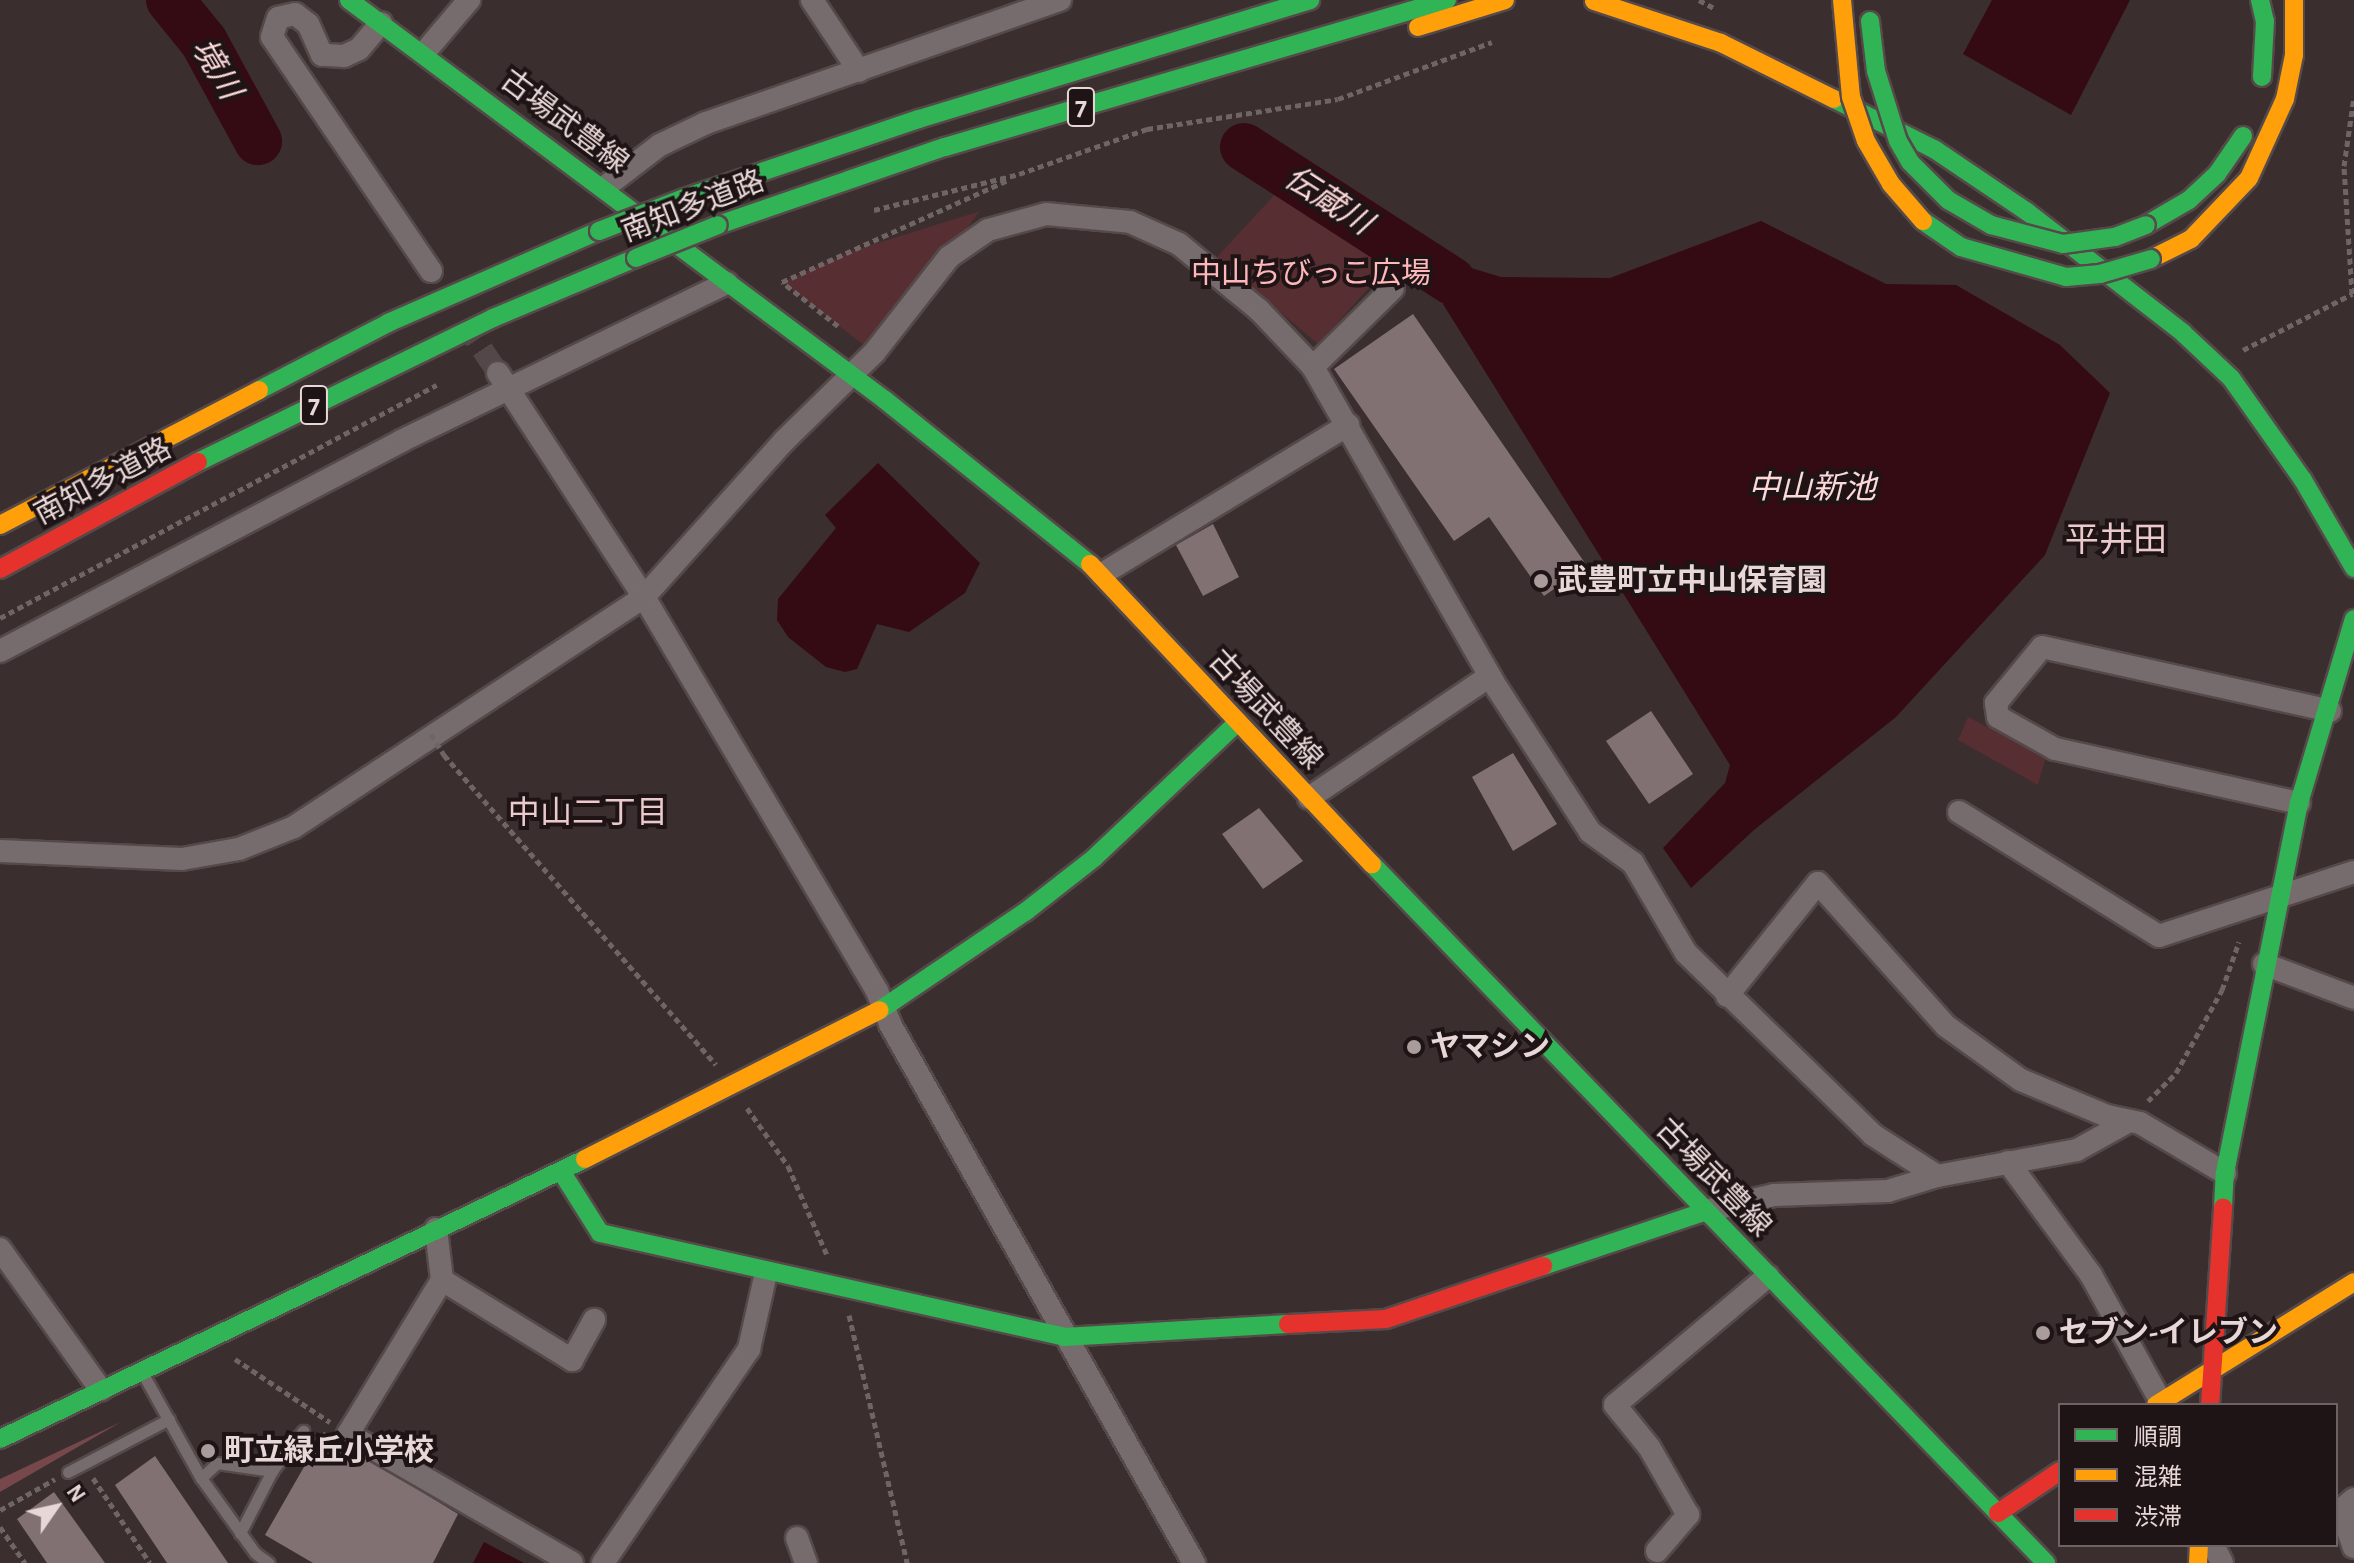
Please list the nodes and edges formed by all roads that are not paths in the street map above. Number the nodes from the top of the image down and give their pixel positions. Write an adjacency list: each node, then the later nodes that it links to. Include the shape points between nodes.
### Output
1 (349, 0): 14 (main road, 古場武豊線)
2 (469, 0): 17 (street)
3 (812, 0): 18 (street)
4 (1060, 0): 18 (street, via 968,28)
5 (1310, 0): 19 (main road, 南知多道路 / 7)
6 (1447, 0): 16 (main road, 南知多道路 / 7)
7 (1505, 0): 16 (main road, via 1385,37)
8 (1842, 0): 11 (main road, bridge, via 1851,97 1866,141 1891,184 1923,221 1961,247 2066,277 2100,274 2151,259 2191,239 2249,178 2285,99 2294,55)
9 (1869, 0): 21 (main road, bridge, via 1876,71 1898,141 1910,162 1948,200 1991,225 2063,244 2115,237 2146,225 2189,200 2217,174)
10 (2260, 0): 20 (main road, via 2265,62)
11 (2294, 0)
12 (1594, 1): 31 (main road, via 1721,43 1934,149 2026,211 2183,333 2231,378 2303,480)
13 (288, 6): 14 (street, via 308,24 322,55 331,57 359,49); 23 (street, via 271,29 276,48)
14 (381, 23): 17 (main road, 古場武豊線)
15 (1162, 24): 19 (main road)
16 (1274, 51): 32 (main road, 南知多道路 / 7, bridge, via 945,147 636,258 493,318 222,450)
17 (424, 53): 22 (main road, 古場武豊線)
18 (859, 71): 22 (street, via 706,123 660,145)
19 (985, 98): 30 (main road, 南知多道路 / 7, bridge, via 599,231 388,323)
20 (2258, 99)
21 (2251, 120)
22 (605, 187): 24 (main road, 古場武豊線)
23 (431, 271)
24 (727, 283): 27 (main road, 古場武豊線); 28 (street)
25 (1393, 288): 26 (street)
26 (1313, 367): 27 (street, via 1259,310 1179,244 1130,222 1046,214 988,230 949,257); 29 (street)
27 (852, 375): 33 (main road, 古場武豊線); 34 (street, via 784,441)
28 (504, 381): 34 (street); 36 (street)
29 (1348, 425): 33 (street); 37 (street)
30 (0, 525)
31 (2354, 568)
32 (0, 569)
33 (1102, 574): 39 (main road, 古場武豊線)
34 (644, 597): 43 (street, via 336,802 239,849 182,859); 49 (street)
35 (2354, 619): 38 (main road)
36 (0, 651)
37 (1490, 676): 40 (street); 47 (street, via 1590,832 1633,863 1686,953)
38 (2330, 711): 41 (main road); 41 (street, via 2042,647 1996,703 1998,717 2055,749)
39 (1238, 722): 40 (main road, 古場武豊線); 49 (main road, via 1094,858)
40 (1309, 798): 55 (main road, 古場武豊線)
41 (2299, 803): 45 (main road)
42 (1959, 812): 45 (street, via 2159,936)
43 (0, 851)
44 (2354, 872): 45 (street)
45 (2279, 895): 46 (main road)
46 (2264, 964): 48 (street); 53 (main road)
47 (1727, 996): 50 (street, via 1818,883 1946,1026 2021,1080); 54 (street, via 1873,1135)
48 (2354, 998)
49 (884, 1008): 52 (main road); 63 (street)
50 (2129, 1121): 51 (street, via 2077,1150); 53 (street)
51 (2008, 1162): 54 (street); 67 (street, via 2091,1275)
52 (561, 1171): 56 (main road); 58 (main road, via 600,1233)
53 (2225, 1173): 65 (main road)
54 (1937, 1176): 55 (street, via 1888,1191 1774,1195)
55 (1706, 1211): 59 (main road, 古場武豊線); 63 (main road, via 1386,1319)
56 (436, 1229): 60 (street); 64 (main road)
57 (0, 1249): 66 (street)
58 (766, 1273): 63 (main road); 84 (street, via 749,1349)
59 (1768, 1276): 77 (main road, 古場武豊線); 81 (street, via 1615,1405 1649,1447 1688,1515)
60 (442, 1280): 62 (street, via 572,1360); 83 (street, via 348,1434)
61 (2354, 1282): 65 (main road)
62 (594, 1320)
63 (1064, 1337): 86 (street)
64 (141, 1370): 66 (main road); 69 (lane)
65 (2213, 1370): 67 (main road); 68 (main road)
66 (101, 1390): 71 (main road)
67 (2159, 1403)
68 (2210, 1403)
69 (169, 1419): 73 (lane); 75 (lane)
70 (303, 1431): 72 (lane)
71 (0, 1439)
72 (272, 1471): 75 (lane, via 217,1463); 78 (lane)
73 (68, 1472)
74 (2058, 1472): 77 (main road)
75 (201, 1478): 78 (lane)
76 (2354, 1499): 80 (street, via 2341,1510)
77 (1998, 1513): 87 (main road, 古場武豊線)
78 (240, 1533): 82 (lane)
79 (797, 1538): 85 (street)
80 (2354, 1547)
81 (1657, 1551)
82 (269, 1563)
83 (572, 1563)
84 (603, 1563)
85 (806, 1563)
86 (1194, 1563)
87 (2046, 1563)

